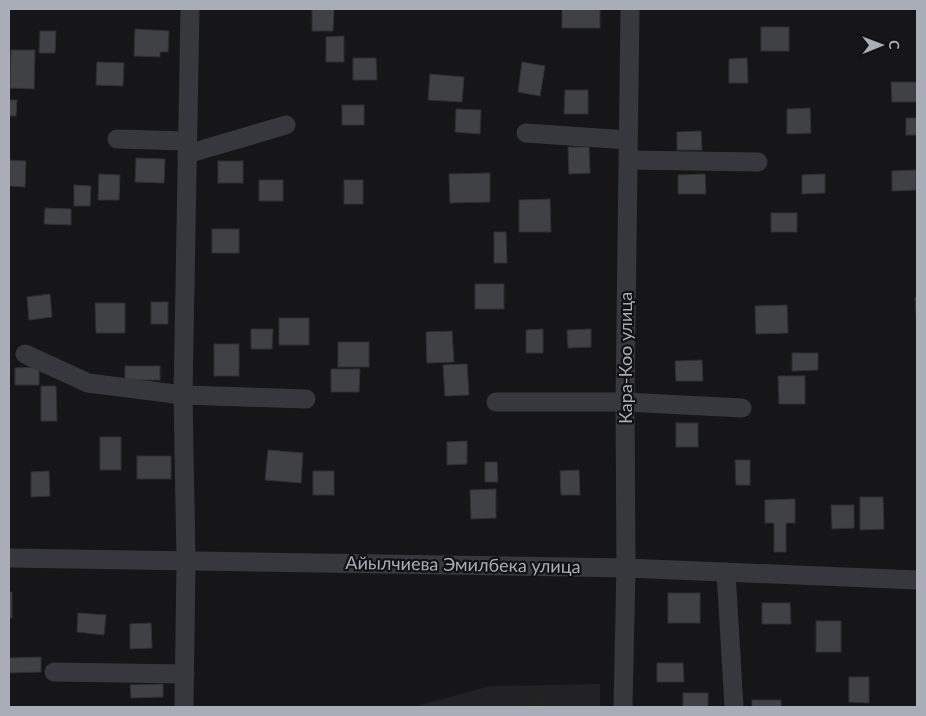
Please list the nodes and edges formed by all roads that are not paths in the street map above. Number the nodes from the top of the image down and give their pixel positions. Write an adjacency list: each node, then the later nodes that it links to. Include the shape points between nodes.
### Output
1 (190, 9): 7 (street)
2 (630, 9): 6 (street, Кара-Коо улица)
3 (286, 125): 7 (street)
4 (526, 133): 6 (street)
5 (117, 138): 7 (street)
6 (628, 140): 8 (street, Кара-Коо улица)
7 (187, 147): 11 (street)
8 (628, 160): 9 (street); 14 (street, Кара-Коо улица)
9 (758, 162)
10 (25, 354): 11 (street, via 88,383)
11 (183, 395): 12 (street); 17 (street)
12 (306, 399)
13 (496, 402): 14 (street)
14 (625, 402): 15 (street); 18 (street, Кара-Коо улица)
15 (742, 408)
16 (9, 558): 17 (street, Айылчиева Эмилбека улица)
17 (186, 560): 18 (street, Айылчиева Эмилбека улица); 22 (street)
18 (626, 568): 19 (street, Айылчиева Эмилбека улица); 24 (street, Кара-Коо улица)
19 (726, 572): 20 (street, Айылчиева Эмилбека улица); 25 (street)
20 (917, 580)
21 (54, 672): 22 (street)
22 (185, 674): 23 (street)
23 (184, 707)
24 (623, 707)
25 (734, 707)

